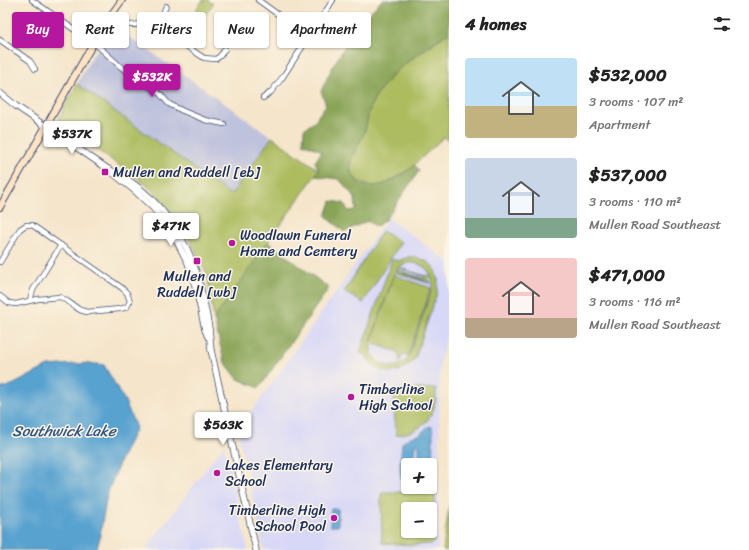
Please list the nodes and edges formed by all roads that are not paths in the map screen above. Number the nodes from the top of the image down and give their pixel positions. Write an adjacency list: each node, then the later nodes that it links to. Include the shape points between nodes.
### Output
1 (32, 0): 12 (street)
2 (122, 0): 8 (main road)
3 (258, 0): 6 (street)
4 (268, 0): 6 (street)
5 (333, 0): 10 (street)
6 (265, 5): 11 (street)
7 (166, 6): 9 (street)
8 (113, 12)
9 (164, 12)
10 (325, 12)
11 (277, 14)
12 (72, 28)
13 (0, 40): 19 (street, via 30,61)
14 (90, 48): 23 (main road)
15 (100, 48): 22 (street, via 122,68 160,94 169,104 205,120)
16 (189, 48): 18 (street, via 204,58 216,59)
17 (302, 48): 21 (street, via 282,78)
18 (225, 49)
19 (35, 69)
20 (0, 94): 23 (street)
21 (263, 98)
22 (224, 124)
23 (46, 126): 24 (main road); 29 (street, via 134,190 154,209 183,252 209,339)
24 (0, 207)
25 (61, 245): 26 (street, via 32,225 26,225 20,229); 28 (street, via 33,290); 28 (street, via 122,288 130,301 128,305 120,309 87,312 60,297)
26 (0, 262)
27 (0, 296): 28 (street, via 12,304)
28 (30, 300)
29 (256, 550)

